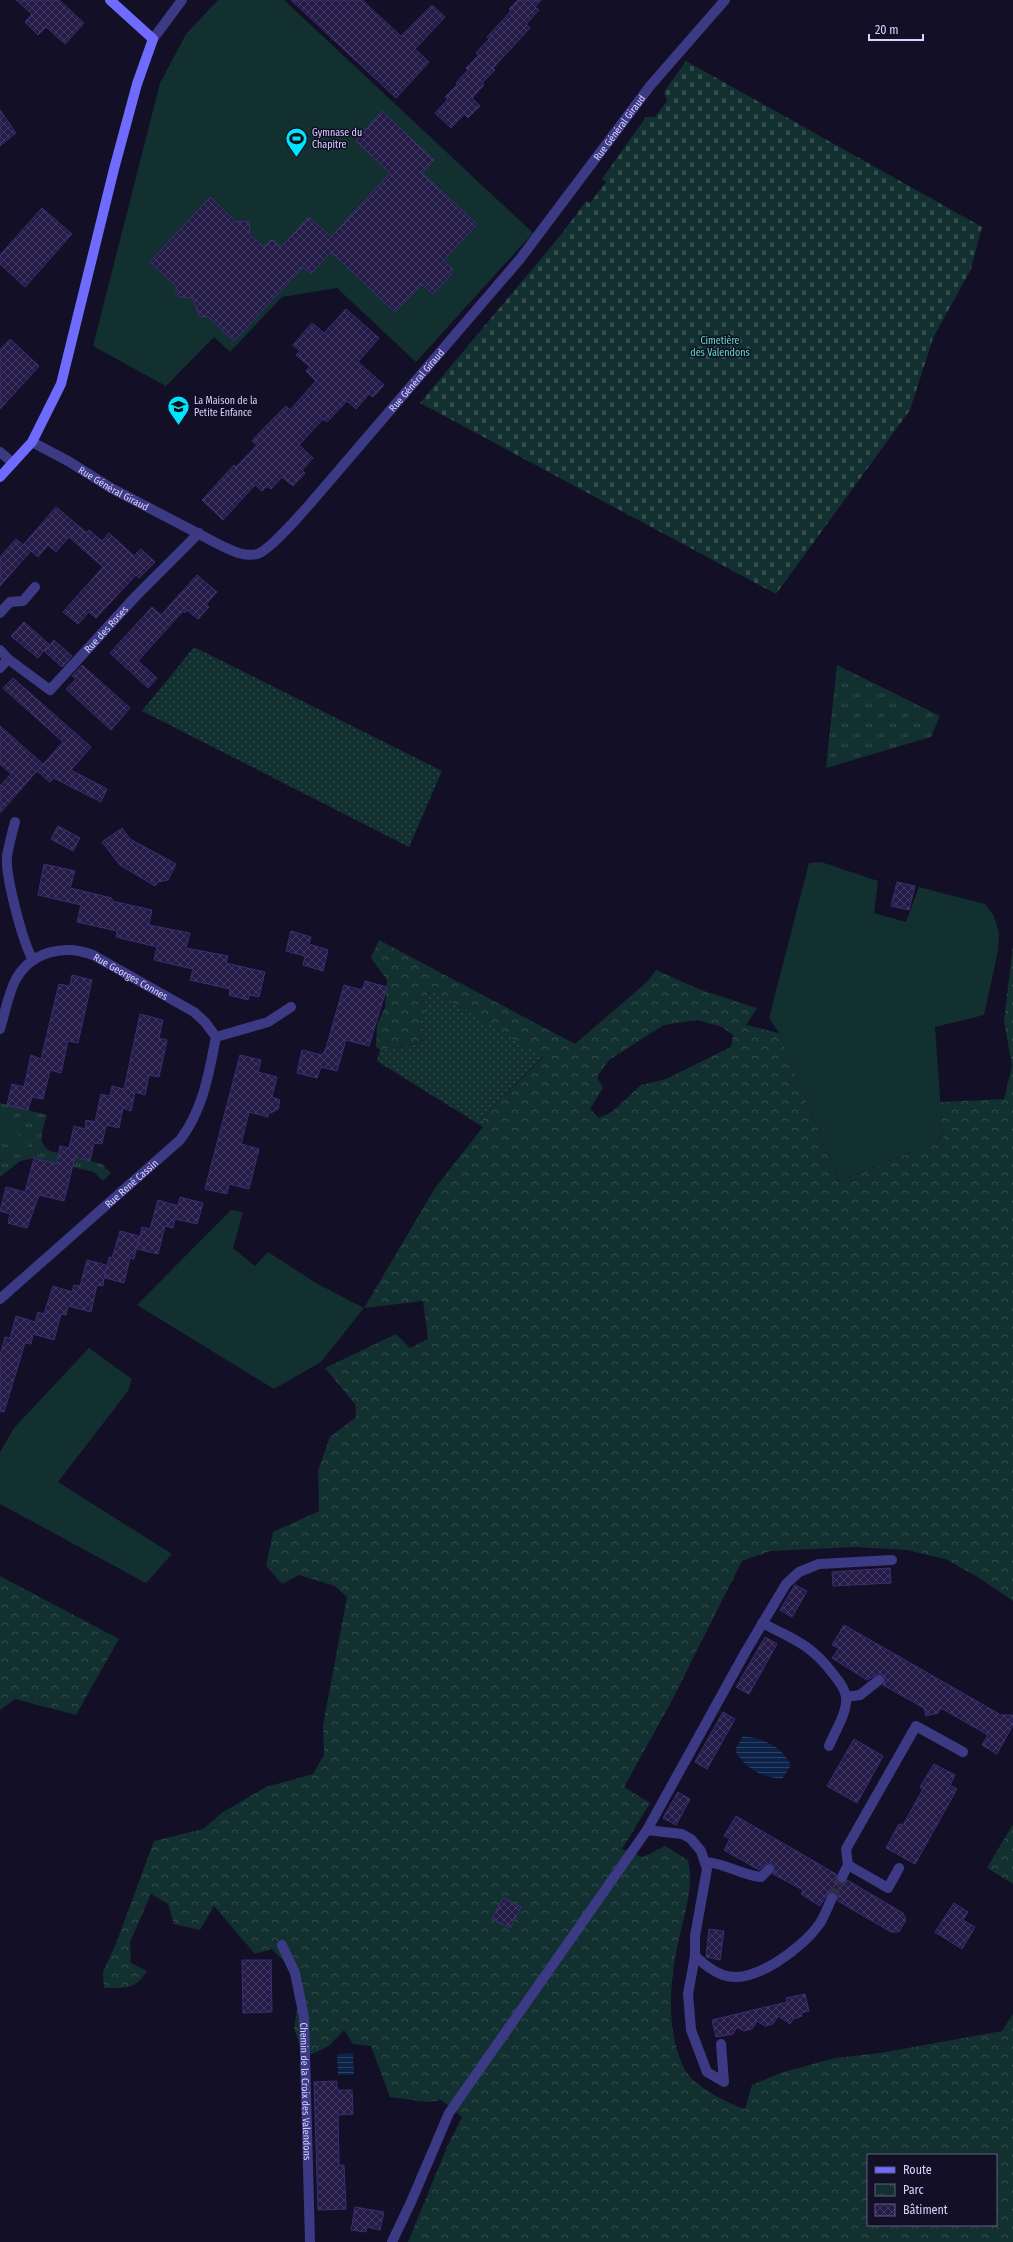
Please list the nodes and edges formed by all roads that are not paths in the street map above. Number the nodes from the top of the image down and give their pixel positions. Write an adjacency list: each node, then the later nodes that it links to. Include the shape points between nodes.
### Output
1 (110, 0): 4 (main road)
2 (182, 0): 4 (street)
3 (725, 0): 9 (street, Rue Général Giraud, via 650,86 520,259 282,534 258,554 241,555)
4 (152, 39): 5 (main road, via 114,169 61,384)
5 (32, 442): 7 (main road); 9 (street, Rue Général Giraud, via 112,488)
6 (0, 452): 7 (street)
7 (13, 463): 8 (main road)
8 (0, 477)
9 (199, 533): 13 (street, Rue des Roses, via 136,596 50,690)
10 (35, 587): 11 (street, via 23,601 10,602)
11 (0, 613)
12 (0, 650): 13 (street, Rue des Roses)
13 (8, 659): 14 (street)
14 (0, 668)
15 (15, 822): 16 (street, via 7,857 26,948)
16 (33, 960): 18 (street, Rue Georges Connes, via 16,979); 19 (street, Rue Georges Connes, via 48,952 66,949 84,951 194,1012)
17 (292, 1007): 19 (street, via 268,1022)
18 (0, 1029)
19 (216, 1037): 20 (street, Rue René Cassin, via 199,1106 192,1124 180,1140)
20 (0, 1300)
21 (892, 1560): 22 (street, via 819,1564 799,1572 786,1584)
22 (762, 1623): 24 (street, via 808,1646 822,1658 840,1683); 27 (street)
23 (879, 1680): 24 (street, via 860,1695)
24 (846, 1697): 25 (street, via 844,1709)
25 (828, 1746)
26 (963, 1752): 29 (street, via 916,1726 846,1849)
27 (647, 1830): 28 (street, via 682,1834 691,1838 701,1851); 38 (street, via 448,2113 412,2202)
28 (705, 1862): 31 (street, via 718,1863 750,1876 761,1877); 35 (street, via 707,1869 695,1936)
29 (848, 1864): 30 (street, via 888,1888); 32 (street)
30 (899, 1868)
31 (770, 1869)
32 (842, 1877)
33 (832, 1898): 35 (street, via 820,1923 791,1953 750,1976 724,1975 708,1968)
34 (282, 1945): 37 (street, Chemin de la Croix des Valendons, via 295,1973 304,2017)
35 (695, 1956): 36 (street, via 688,1994 691,2030 707,2072 724,2082)
36 (721, 2044)
37 (310, 2242)
38 (392, 2242)

